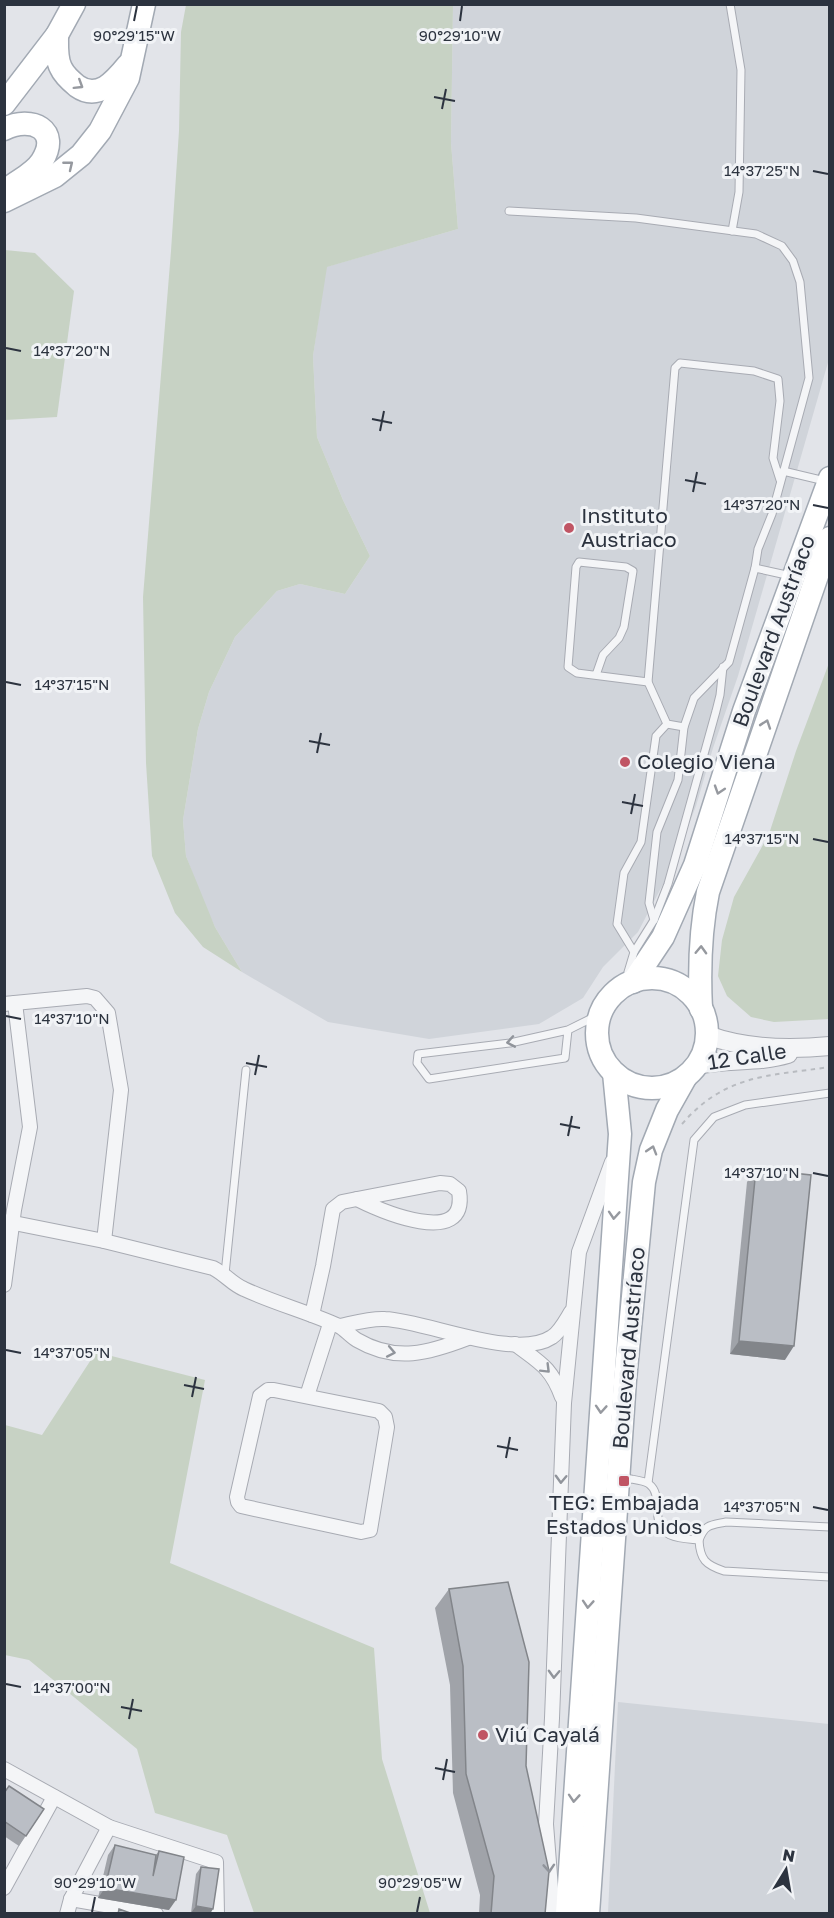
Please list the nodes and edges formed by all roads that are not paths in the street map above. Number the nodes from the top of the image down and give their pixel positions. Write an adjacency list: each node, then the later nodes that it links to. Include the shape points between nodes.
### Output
1 (74, 4): 4 (main road)
2 (144, 4): 5 (main road)
3 (730, 4): 11 (lane, via 741,70 739,192)
4 (57, 35): 5 (main road, one-way to 5, via 61,68 83,89 94,92 107,87); 6 (main road)
5 (133, 60): 9 (main road, one-way to 5, via 55,176 90,144 124,88)
6 (4, 104)
7 (4, 129): 8 (main road, via 25,122 35,124 46,134 48,146 40,164)
8 (4, 192)
9 (4, 201)
10 (509, 211): 11 (lane, via 636,218)
11 (732, 231): 12 (lane, via 756,234 782,246 793,261 800,282 809,378)
12 (783, 471): 13 (lane); 14 (lane)
13 (829, 480): 17 (main road, Boulevard Austríaco)
14 (780, 483): 16 (lane); 20 (lane, via 773,458 780,401 778,379 754,370 680,363 675,368)
15 (830, 538): 31 (main road, Boulevard Austríaco, one-way to 15, via 701,925 708,892)
16 (755, 568): 17 (lane); 18 (lane, via 729,662)
17 (793, 577): 21 (main road, Boulevard Austríaco)
18 (723, 667): 23 (lane, via 694,698); 27 (lane, via 717,711 668,884)
19 (596, 675): 19 (lane, via 577,673 568,667 579,562 633,571 624,627 603,655); 20 (lane)
20 (648, 682): 22 (lane)
21 (744, 711): 24 (lane); 29 (main road, Boulevard Austríaco, one-way to 29, via 695,865 663,937)
22 (667, 724): 23 (lane); 28 (lane, via 656,736 641,842 624,873 617,924)
23 (684, 727): 25 (lane)
24 (726, 740)
25 (680, 751): 26 (lane, bridge, via 711,764); 27 (lane, via 678,780 657,832 650,903)
26 (719, 759)
27 (654, 920): 28 (lane)
28 (634, 952): 29 (lane)
29 (629, 984): 31 (main road, via 650,979 668,981 690,994); 32 (main road, via 608,1000)
30 (10, 1003): 43 (street, via 30,1127); 44 (street, via 87,996 95,998 108,1013 121,1090)
31 (701, 1008): 34 (main road)
32 (600, 1014): 33 (lane); 39 (main road, via 598,1043)
33 (568, 1030): 33 (lane, one-way to 33, via 510,1043 418,1054 417,1063 429,1079 565,1058)
34 (707, 1035): 36 (street, 12 Calle, via 743,1044); 38 (main road, via 704,1052)
35 (830, 1046): 36 (street, 12 Calle)
36 (797, 1049): 38 (street, 12 Calle, via 772,1058 718,1061)
37 (246, 1070): 45 (lane)
38 (691, 1071): 39 (main road, via 667,1086 648,1088); 69 (main road, Boulevard Austríaco, one-way to 38, via 624,1380 644,1182 651,1150 667,1110)
39 (614, 1073): 41 (main road, Boulevard Austríaco)
40 (830, 1093): 55 (lane, via 746,1105 714,1117 694,1140)
41 (620, 1134): 47 (street, via 579,1252); 68 (main road, Boulevard Austríaco, one-way to 68)
42 (357, 1199): 42 (street, via 440,1183 459,1191 461,1200 454,1215 434,1222 405,1219); 48 (street, via 333,1209)
43 (8, 1222): 44 (street); 46 (street)
44 (104, 1240): 45 (street)
45 (225, 1274): 48 (street, via 242,1288)
46 (4, 1285)
47 (572, 1310): 51 (street, via 552,1338); 53 (street)
48 (312, 1315): 49 (street)
49 (335, 1325): 50 (street, via 383,1318); 50 (street, one-way to 50, via 368,1346 398,1354 419,1354); 52 (street)
50 (468, 1338): 51 (street)
51 (515, 1344): 53 (street, one-way to 53, via 548,1368)
52 (307, 1396): 52 (street, via 379,1411 385,1417 387,1427 370,1530 361,1532 241,1506 238,1502 260,1396 268,1390)
53 (564, 1403): 67 (street, one-way to 67, via 546,1824)
54 (631, 1479): 55 (lane)
55 (648, 1483): 57 (lane, via 655,1493 657,1517 663,1530 675,1537)
56 (830, 1527): 57 (lane, via 726,1522 702,1530)
57 (699, 1540): 58 (lane, via 704,1560 724,1571)
58 (830, 1577)
59 (4, 1769): 60 (street)
60 (54, 1797): 61 (street); 62 (street)
61 (108, 1827): 63 (street); 66 (street, via 216,1862)
62 (4, 1888)
63 (71, 1899): 64 (street); 65 (street)
64 (67, 1914)
65 (156, 1914)
66 (217, 1914)
67 (553, 1914)
68 (567, 1914)
69 (588, 1914)

